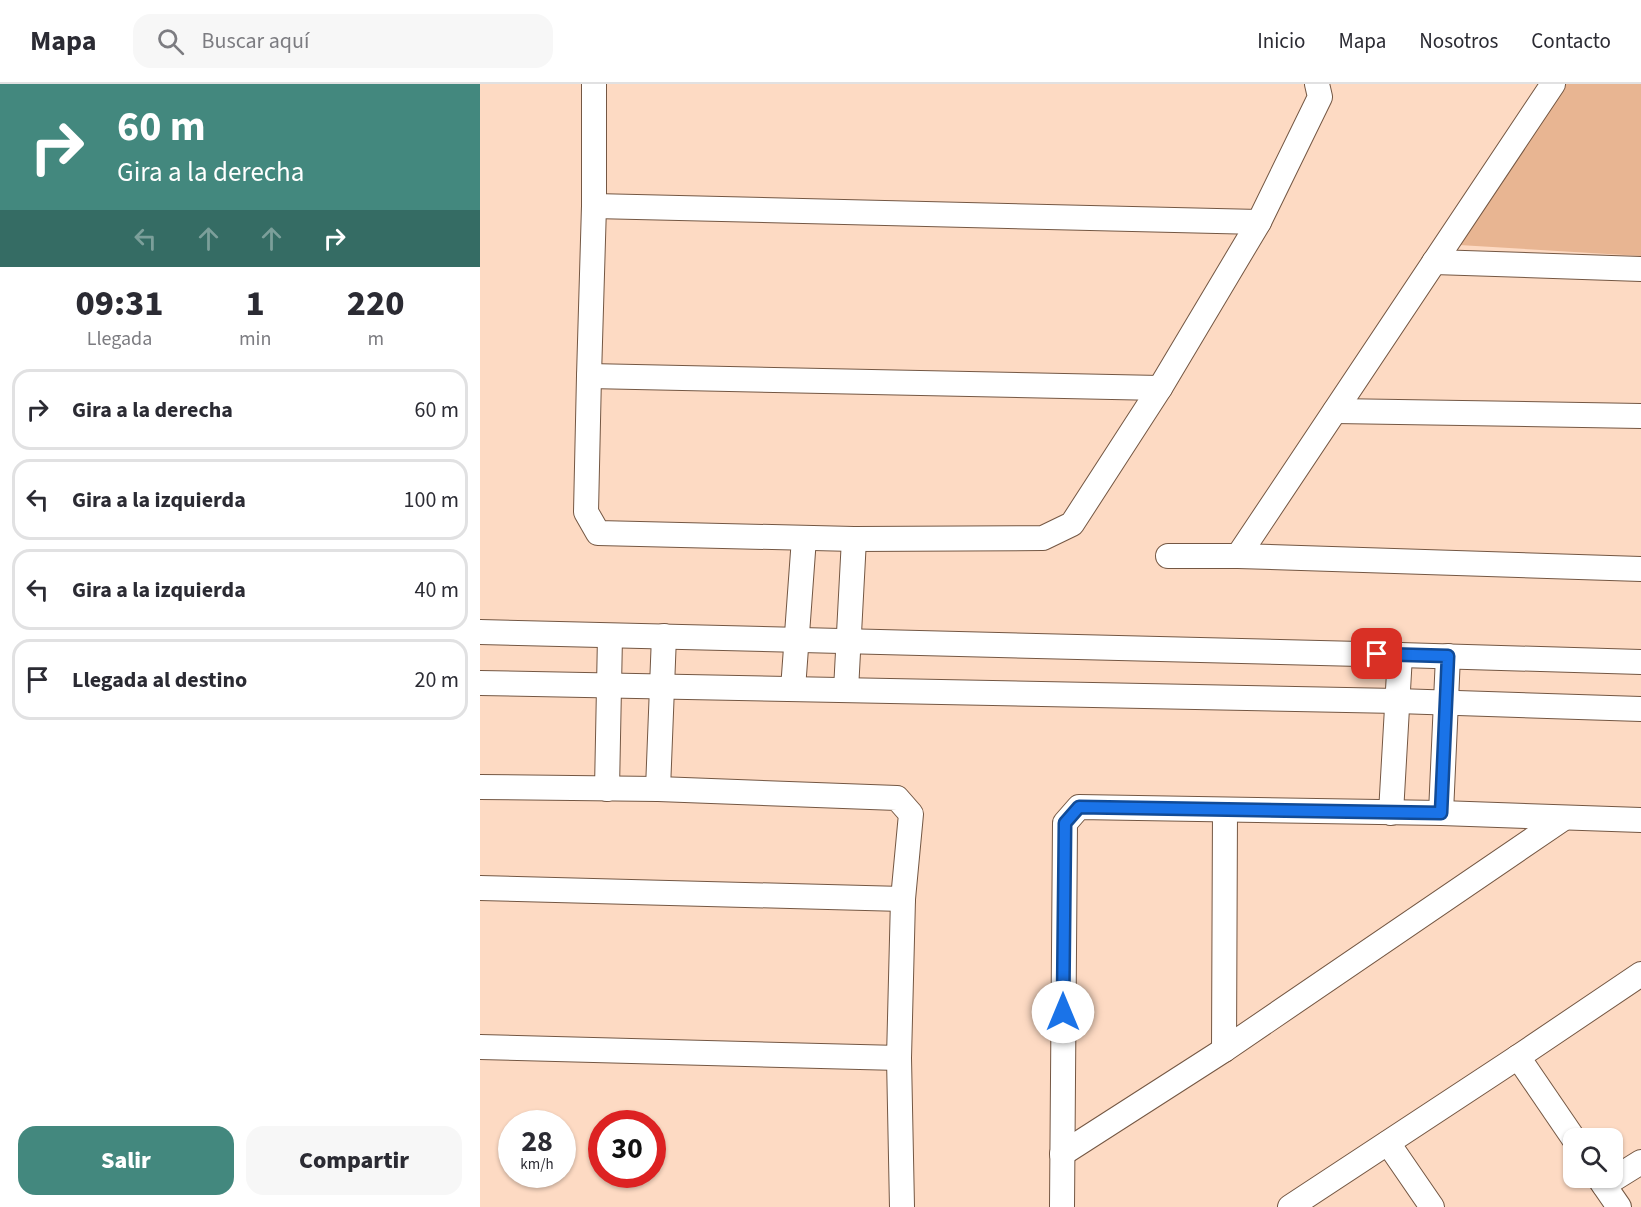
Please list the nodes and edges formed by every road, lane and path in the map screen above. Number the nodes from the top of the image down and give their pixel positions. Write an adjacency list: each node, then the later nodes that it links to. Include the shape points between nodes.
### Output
1 (594, 84): 4 (street)
2 (1317, 84): 5 (street, via 1320,98)
3 (1546, 87): 6 (street)
4 (594, 206): 5 (street); 8 (street)
5 (1258, 222): 9 (street)
6 (1434, 262): 7 (street); 10 (street)
7 (1641, 269)
8 (589, 376): 9 (street); 12 (street, via 586,512 598,533)
9 (1160, 388): 13 (street, via 1072,524 1043,538)
10 (1335, 411): 11 (street); 15 (street)
11 (1641, 416)
12 (804, 538): 13 (street); 20 (street)
13 (854, 539): 21 (street)
14 (1168, 556): 15 (street)
15 (1238, 556): 16 (street)
16 (1641, 569)
17 (480, 632): 18 (street)
18 (610, 636): 19 (street); 26 (street)
19 (664, 636): 20 (street); 27 (street)
20 (797, 639): 21 (street); 28 (street)
21 (848, 641): 22 (street); 29 (street)
22 (1400, 654): 23 (street); 30 (street)
23 (1448, 656): 24 (street); 31 (street)
24 (1641, 662)
25 (480, 683): 26 (street)
26 (610, 686): 27 (street); 34 (street)
27 (662, 687): 28 (street); 35 (street)
28 (793, 689): 29 (street)
29 (846, 690): 30 (street)
30 (1397, 701): 31 (street); 37 (street)
31 (1446, 703): 32 (street); 38 (street)
32 (1641, 709)
33 (480, 787): 34 (street)
34 (607, 789): 35 (street)
35 (658, 789): 42 (street, via 897,798 911,813)
36 (1225, 810): 37 (street); 45 (street); 50 (street, via 1079,807 1065,823)
37 (1391, 813): 38 (street)
38 (1441, 813): 39 (street)
39 (1564, 818): 40 (street); 45 (street)
40 (1641, 820)
41 (480, 888): 42 (street)
42 (903, 899): 46 (street)
43 (1641, 974): 47 (street)
44 (480, 1047): 46 (street)
45 (1224, 1050): 50 (street)
46 (899, 1058): 54 (street)
47 (1518, 1058): 48 (street); 49 (street)
48 (1566, 1128)
49 (1388, 1143): 56 (street); 57 (street)
50 (1062, 1154): 55 (street)
51 (1641, 1162): 52 (street)
52 (1623, 1171)
53 (1607, 1188): 58 (street)
54 (902, 1207)
55 (1062, 1207)
56 (1290, 1207)
57 (1432, 1207)
58 (1619, 1207)

